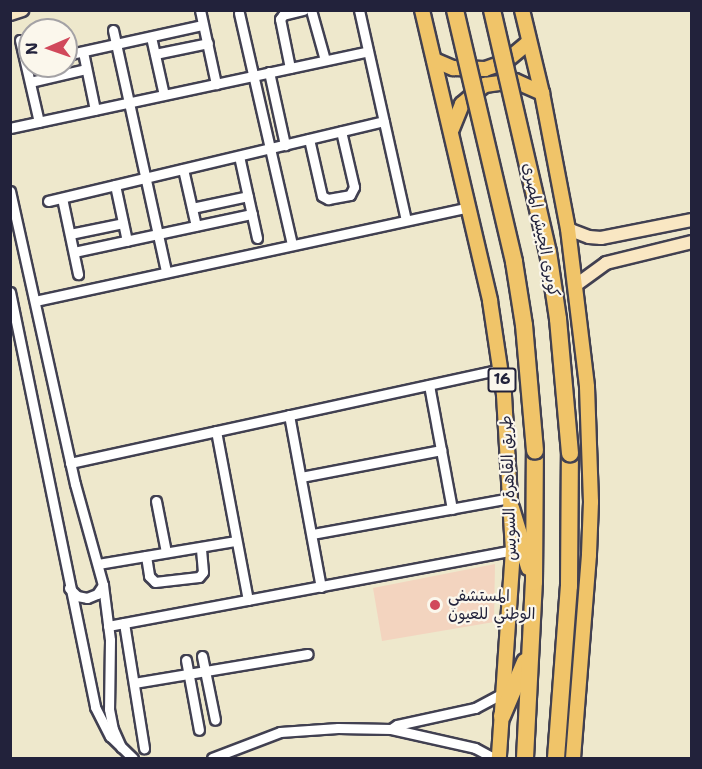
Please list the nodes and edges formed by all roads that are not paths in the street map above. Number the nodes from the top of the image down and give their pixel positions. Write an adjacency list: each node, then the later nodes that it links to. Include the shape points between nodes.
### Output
1 (22, 10): 10 (street)
2 (200, 10): 12 (street)
3 (303, 10): 24 (street, via 284,15 279,21)
4 (311, 10): 22 (street)
5 (359, 10): 18 (street)
6 (422, 10): 23 (main road, طريق القاهرة, السويس / 16)
7 (455, 10): 78 (highway, كوبرى الجيش المصرى / 16, bridge, via 513,262 524,325)
8 (492, 10): 119 (highway, كوبرى الجيش المصرى, bridge, via 548,252 564,375 570,453 569,586)
9 (522, 10): 15 (main road)
10 (10, 14)
11 (239, 14): 27 (street)
12 (204, 25): 14 (street); 16 (street)
13 (112, 30): 17 (street)
14 (151, 37): 17 (street); 21 (street)
15 (529, 42): 23 (main road, via 514,57 485,69 453,68); 31 (main road)
16 (207, 43): 21 (street); 30 (street)
17 (116, 44): 19 (street); 33 (street)
18 (368, 51): 22 (street); 35 (street)
19 (82, 52): 20 (street); 25 (street)
20 (78, 53)
21 (155, 54): 32 (street)
22 (325, 60): 24 (street)
23 (434, 60): 39 (main road, طريق القاهرة, السويس / 16)
24 (290, 68): 26 (street)
25 (86, 69): 29 (street); 34 (street)
26 (269, 72): 27 (street); 41 (street)
27 (253, 76): 30 (street); 42 (street)
28 (30, 78): 29 (street)
29 (30, 82): 36 (street)
30 (216, 84): 32 (street)
31 (542, 93): 39 (main road, via 515,81 485,85 462,104); 58 (main road)
32 (164, 95): 33 (street)
33 (129, 102): 34 (street); 45 (street)
34 (95, 110): 36 (street)
35 (384, 121): 38 (street); 54 (street)
36 (39, 122): 37 (street)
37 (10, 128)
38 (342, 131): 40 (street); 40 (street, via 354,187 350,195 328,199 322,196)
39 (452, 132): 51 (main road, طريق القاهرة, السويس / 16)
40 (309, 139): 41 (street)
41 (285, 145): 42 (street)
42 (269, 148): 43 (street); 65 (street)
43 (239, 156): 44 (street); 48 (street)
44 (183, 169): 45 (street); 52 (street)
45 (145, 178): 46 (street); 61 (street)
46 (115, 185): 49 (street); 56 (street)
47 (10, 191): 72 (street)
48 (248, 196): 52 (street); 53 (street)
49 (62, 198): 50 (street); 60 (street)
50 (48, 201)
51 (468, 207): 54 (street); 73 (main road, طريق القاهرة, السويس / 16)
52 (192, 208): 57 (street)
53 (252, 214): 57 (street); 62 (street)
54 (406, 220): 65 (street)
55 (692, 220): 59 (street)
56 (123, 223): 60 (street); 63 (street)
57 (196, 226): 61 (street)
58 (568, 229): 59 (street, via 601,238); 70 (main road)
59 (630, 233): 67 (street)
60 (70, 234): 66 (street)
61 (157, 234): 63 (street); 68 (street)
62 (257, 238)
63 (127, 241): 66 (street)
64 (692, 243): 67 (street)
65 (292, 245): 68 (street)
66 (74, 252): 69 (street)
67 (634, 255): 70 (street, via 606,263)
68 (166, 272): 72 (street)
69 (78, 274)
70 (576, 285): 120 (main road, via 587,387 591,502)
71 (10, 292): 94 (street)
72 (34, 301): 79 (street)
73 (501, 369): 74 (street); 82 (main road, طريق القاهرة, السويس / 16)
74 (429, 385): 75 (street); 77 (street)
75 (289, 415): 76 (street); 80 (street)
76 (216, 431): 79 (street); 85 (street)
77 (441, 450): 80 (street); 83 (street)
78 (535, 452): 91 (highway, طريق القاهرة, السويس / 16)
79 (70, 463): 90 (street)
80 (301, 477): 84 (street)
81 (156, 501): 88 (street)
82 (511, 503): 83 (street); 87 (main road, طريق القاهرة, السويس / 16); 91 (highway, 16)
83 (452, 509): 84 (street)
84 (312, 534): 93 (street)
85 (236, 541): 86 (street); 95 (street)
86 (201, 547): 88 (street); 89 (street, via 203,572 199,577 155,582 149,576)
87 (513, 550): 93 (street); 105 (main road, طريق القاهرة, السويس / 16)
88 (166, 552): 89 (street)
89 (146, 556): 90 (street)
90 (98, 564): 92 (street)
91 (534, 582): 98 (highway, طريق القاهرة, السويس / 16)
92 (103, 585): 94 (street, via 97,594 87,598 77,596); 97 (street)
93 (321, 586): 95 (street)
94 (69, 588): 112 (street, via 95,707 105,729)
95 (248, 600): 96 (street)
96 (124, 623): 97 (street); 104 (street)
97 (108, 626): 112 (street, via 109,710)
98 (530, 650): 108 (highway, 16); 118 (highway, طريق القاهرة, السويس / 16)
99 (308, 654): 102 (street)
100 (202, 656): 102 (street)
101 (186, 660): 103 (street)
102 (205, 671): 103 (street); 106 (street)
103 (189, 674): 104 (street); 107 (street)
104 (134, 683): 113 (street)
105 (505, 692): 108 (main road, طريق القاهرة, السويس / 16); 110 (street, via 475,708)
106 (209, 693): 107 (street); 109 (street)
107 (193, 696): 111 (street)
108 (502, 716): 117 (main road, طريق القاهرة, السويس / 16)
109 (215, 720)
110 (391, 729): 115 (street, via 289,730); 116 (street, via 475,748)
111 (199, 730)
112 (121, 747): 114 (street)
113 (144, 748)
114 (134, 759)
115 (212, 759)
116 (494, 759)
117 (499, 759)
118 (525, 759)
119 (556, 759)
120 (573, 759)

